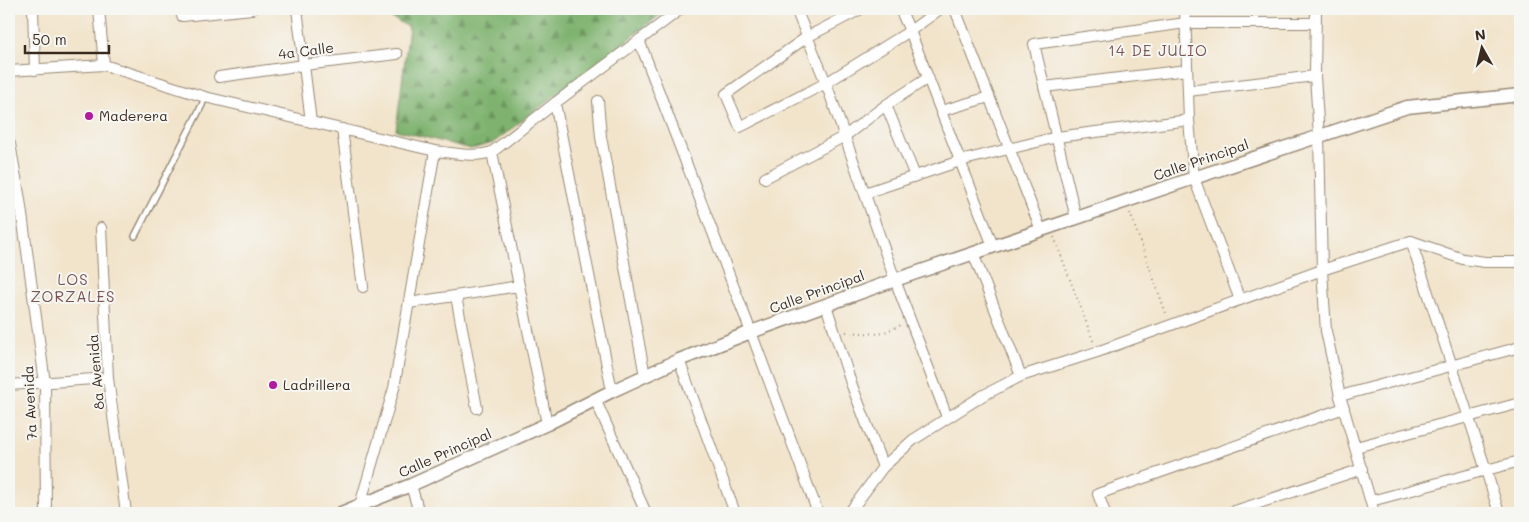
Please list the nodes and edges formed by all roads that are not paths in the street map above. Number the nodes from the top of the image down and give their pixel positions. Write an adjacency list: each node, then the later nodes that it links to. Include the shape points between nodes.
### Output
1 (33, 9): 22 (street)
2 (99, 9): 21 (street)
3 (252, 9): 13 (street)
4 (297, 9): 20 (street)
5 (682, 9): 18 (street)
6 (796, 9): 17 (street)
7 (861, 9): 17 (street)
8 (900, 9): 16 (street)
9 (940, 9): 16 (street)
10 (956, 9): 33 (street)
11 (1185, 9): 14 (street)
12 (1316, 9): 15 (street)
13 (182, 16)
14 (1186, 23): 15 (street); 23 (street); 29 (street, via 1034,44)
15 (1316, 23): 25 (street)
16 (910, 31): 27 (street); 28 (street)
17 (807, 38): 28 (street); 28 (street, via 726,94 740,127)
18 (639, 40): 35 (street); 71 (street)
19 (397, 54): 20 (street, 4a Calle)
20 (304, 65): 26 (street, 4a Calle); 39 (street)
21 (104, 66): 22 (street); 32 (street)
22 (35, 70): 24 (street)
23 (1187, 70): 29 (street); 30 (street)
24 (9, 72)
25 (1316, 76): 30 (street); 42 (street)
26 (219, 77)
27 (928, 78): 36 (street); 37 (street)
28 (826, 84): 41 (street)
29 (1044, 86): 43 (street)
30 (1188, 91): 38 (street)
31 (1520, 96): 42 (street, Calle Principal, via 1407,107)
32 (205, 97): 39 (street); 58 (lane)
33 (990, 97): 37 (street); 45 (street)
34 (598, 101): 75 (street, via 601,137)
35 (555, 102): 47 (street); 80 (street)
36 (886, 105): 41 (street); 49 (street)
37 (941, 111): 48 (street)
38 (1189, 120): 43 (street); 51 (street)
39 (310, 122): 40 (street)
40 (342, 129): 46 (street); 66 (street)
41 (845, 136): 50 (street); 52 (street)
42 (1319, 136): 51 (street, Calle Principal); 63 (street)
43 (1057, 137): 45 (street); 55 (street)
44 (10, 144): 53 (street, 7a Avenida)
45 (1010, 149): 48 (street); 57 (street)
46 (436, 150): 47 (street, via 470,156); 69 (street)
47 (492, 152): 65 (street)
48 (960, 162): 49 (street); 60 (street)
49 (915, 176): 52 (street)
50 (765, 178)
51 (1194, 178): 55 (street, Calle Principal); 68 (street)
52 (865, 193): 64 (street)
53 (20, 200): 54 (street); 78 (street, 7a Avenida)
54 (9, 201)
55 (1076, 218): 57 (street, Calle Principal)
56 (101, 228): 77 (street, 8a Avenida)
57 (1045, 228): 60 (street, Calle Principal)
58 (135, 236)
59 (1412, 241): 62 (street, via 1463,259); 63 (street); 74 (street)
60 (992, 246): 61 (street, Calle Principal)
61 (973, 253): 64 (street, Calle Principal); 76 (street)
62 (1520, 262)
63 (1322, 270): 68 (street); 81 (street, via 1326,331)
64 (896, 280): 70 (street, Calle Principal); 86 (street)
65 (519, 286): 67 (street); 88 (street)
66 (363, 287)
67 (456, 296): 69 (street); 84 (street)
68 (1240, 300): 76 (street)
69 (409, 303): 96 (street, via 394,388)
70 (826, 305): 71 (street, Calle Principal); 91 (street)
71 (751, 332): 73 (street, Calle Principal); 103 (street)
72 (1520, 347): 74 (street)
73 (679, 360): 75 (street, Calle Principal); 102 (street)
74 (1452, 365): 81 (street); 87 (street)
75 (645, 376): 80 (street, Calle Principal)
76 (1021, 376): 86 (street)
77 (108, 378): 78 (street); 98 (street, 8a Avenida)
78 (45, 383): 79 (street); 97 (street, 7a Avenida)
79 (9, 384)
80 (612, 391): 82 (street, Calle Principal)
81 (1340, 396): 85 (street)
82 (595, 399): 88 (street, Calle Principal); 101 (street)
83 (1520, 404): 87 (street)
84 (477, 408)
85 (1344, 408): 89 (street); 105 (street, via 1098,494)
86 (947, 417): 91 (street, via 913,440)
87 (1469, 417): 89 (street); 93 (street)
88 (547, 424): 94 (street, Calle Principal)
89 (1356, 447): 92 (street)
90 (1520, 461): 93 (street)
91 (883, 467): 104 (street)
92 (1362, 469): 95 (street); 106 (street)
93 (1486, 470): 95 (street); 108 (street)
94 (411, 485): 96 (street, Calle Principal); 100 (street)
95 (1371, 501): 107 (street)
96 (360, 505): 99 (street, Calle Principal)
97 (46, 513)
98 (126, 513)
99 (341, 513)
100 (419, 513)
101 (646, 513)
102 (735, 513)
103 (818, 513)
104 (848, 513)
105 (1105, 513)
106 (1230, 513)
107 (1374, 513)
108 (1499, 513)

